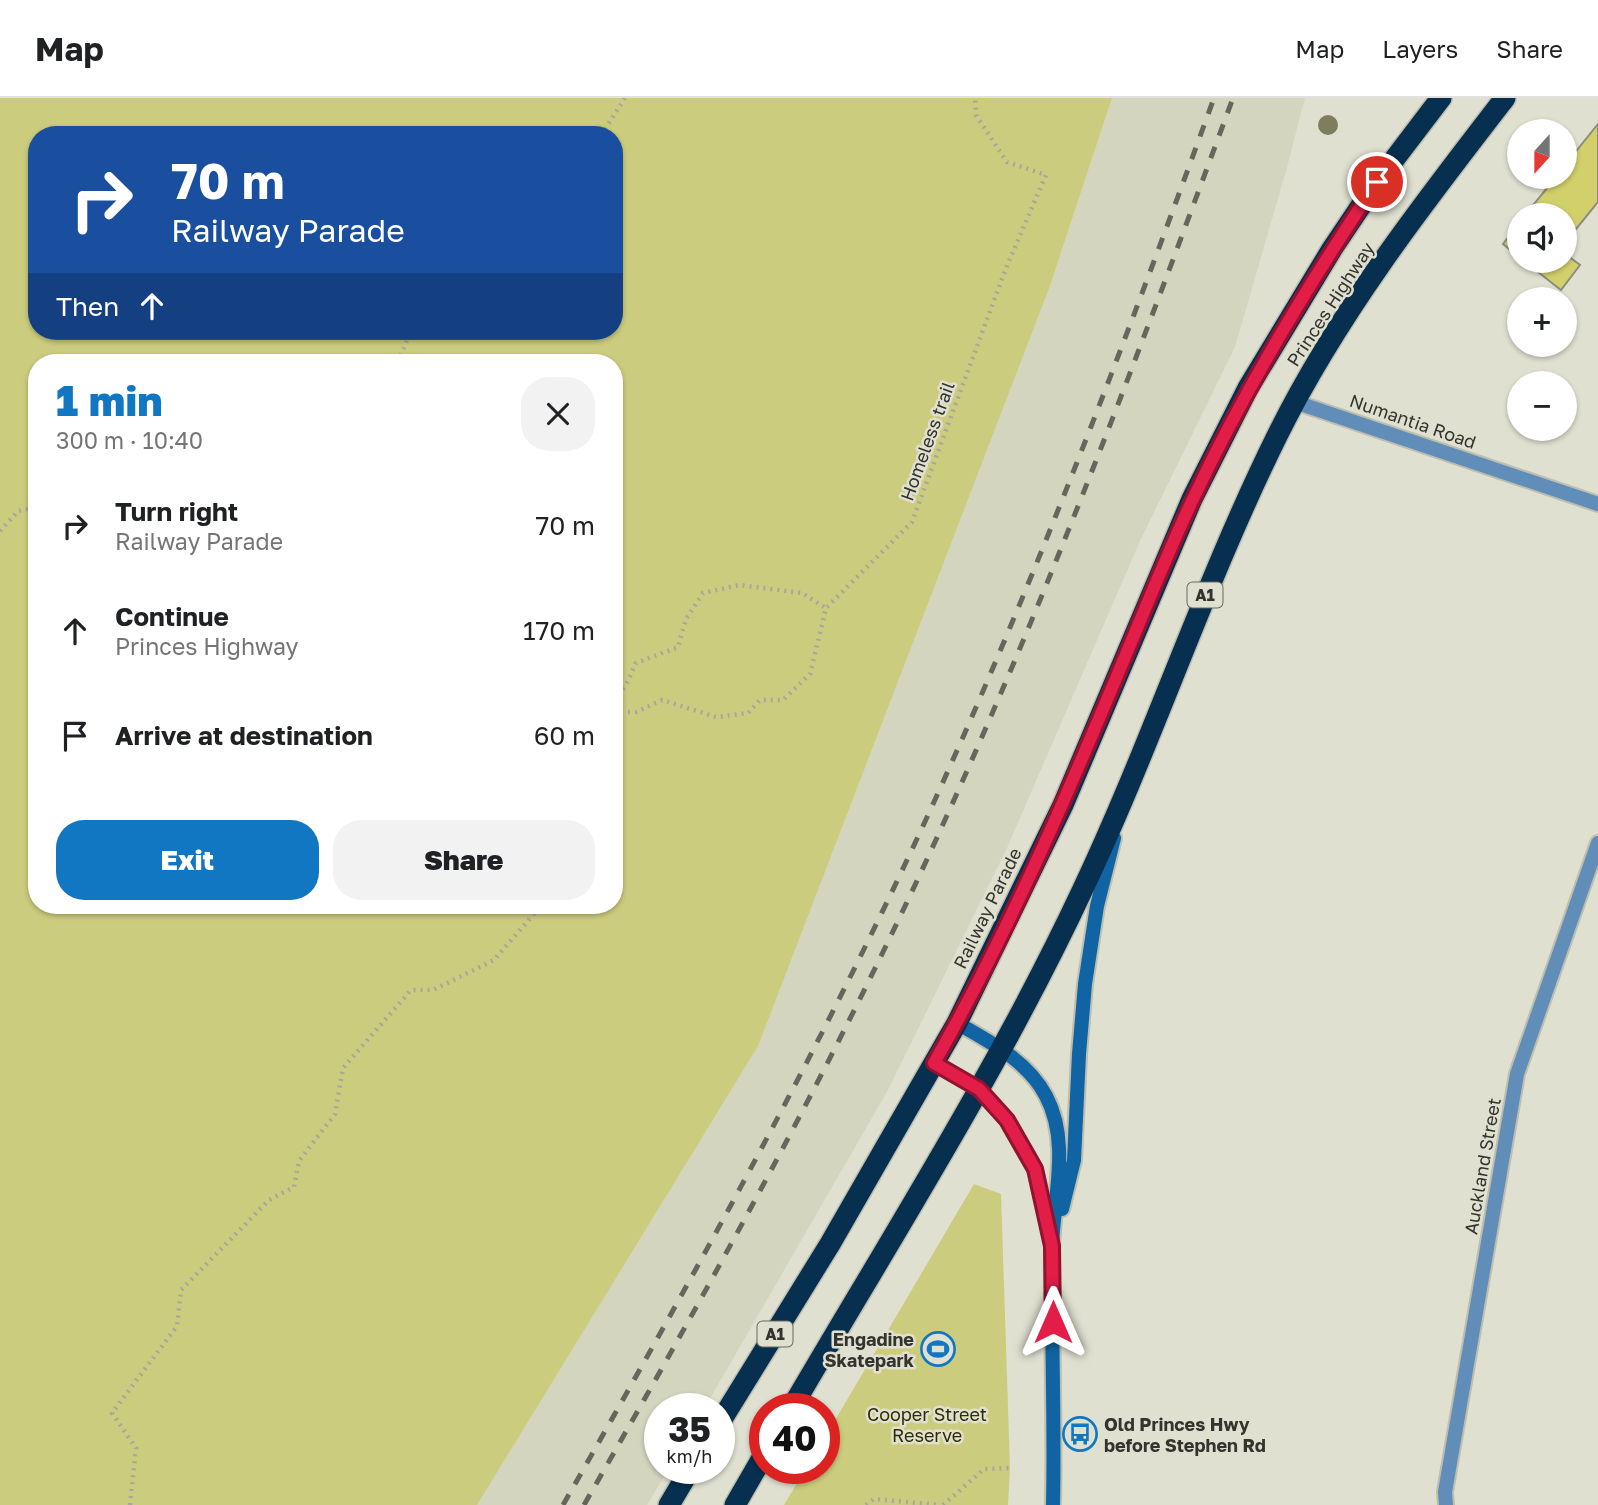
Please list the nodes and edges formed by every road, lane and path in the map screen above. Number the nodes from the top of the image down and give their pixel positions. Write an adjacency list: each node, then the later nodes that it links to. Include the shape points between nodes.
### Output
1 (625, 98): 5 (path)
2 (975, 98): 11 (path, Homeless trail, via 976,115 1007,162 1046,175 1006,268 912,523)
3 (1441, 98): 6 (highway, Princes Highway / A1, via 1332,248)
4 (1506, 98): 7 (highway, Princes Highway / A1, via 1418,212 1332,336)
5 (607, 126)
6 (1248, 388): 17 (highway, Railway Parade / A1, via 1192,499 1063,805)
7 (1295, 402): 8 (street, Numantia Road); 14 (highway, A1, via 1240,514)
8 (1598, 503)
9 (28, 509): 10 (path, via 18,511)
10 (0, 531)
11 (826, 608): 12 (path, via 802,593 739,585 704,593 686,619 677,647 636,663); 13 (path, via 810,674 783,700 760,700 748,713 716,717 662,700 636,712)
12 (623, 689)
13 (623, 712)
14 (1125, 793): 18 (highway, A1, via 1083,890); 21 (street, via 1097,906 1084,996 1074,1160)
15 (1598, 843): 33 (street, Auckland Street, via 1517,1074 1445,1492)
16 (534, 914): 27 (path, via 495,960 433,990 411,990 343,1068 335,1114 299,1161 294,1187 269,1200 181,1290 177,1326 112,1413 136,1448)
17 (957, 1023): 18 (street); 19 (highway, Railway Parade / A1)
18 (1003, 1049): 20 (highway, A1); 21 (street, via 1030,1073 1056,1119 1060,1141)
19 (934, 1063): 20 (street); 23 (highway, Railway Parade / A1)
20 (979, 1089): 21 (street, via 1007,1120 1035,1169); 22 (highway, A1)
21 (1052, 1246): 32 (street)
22 (800, 1393)
23 (735, 1398)
24 (1010, 1468): 31 (path, via 984,1469)
25 (749, 1480): 29 (highway)
26 (681, 1484): 28 (highway)
27 (131, 1505)
28 (669, 1505)
29 (734, 1505)
30 (866, 1505): 31 (path, via 874,1499)
31 (941, 1505)
32 (1053, 1505)
33 (1447, 1505)

